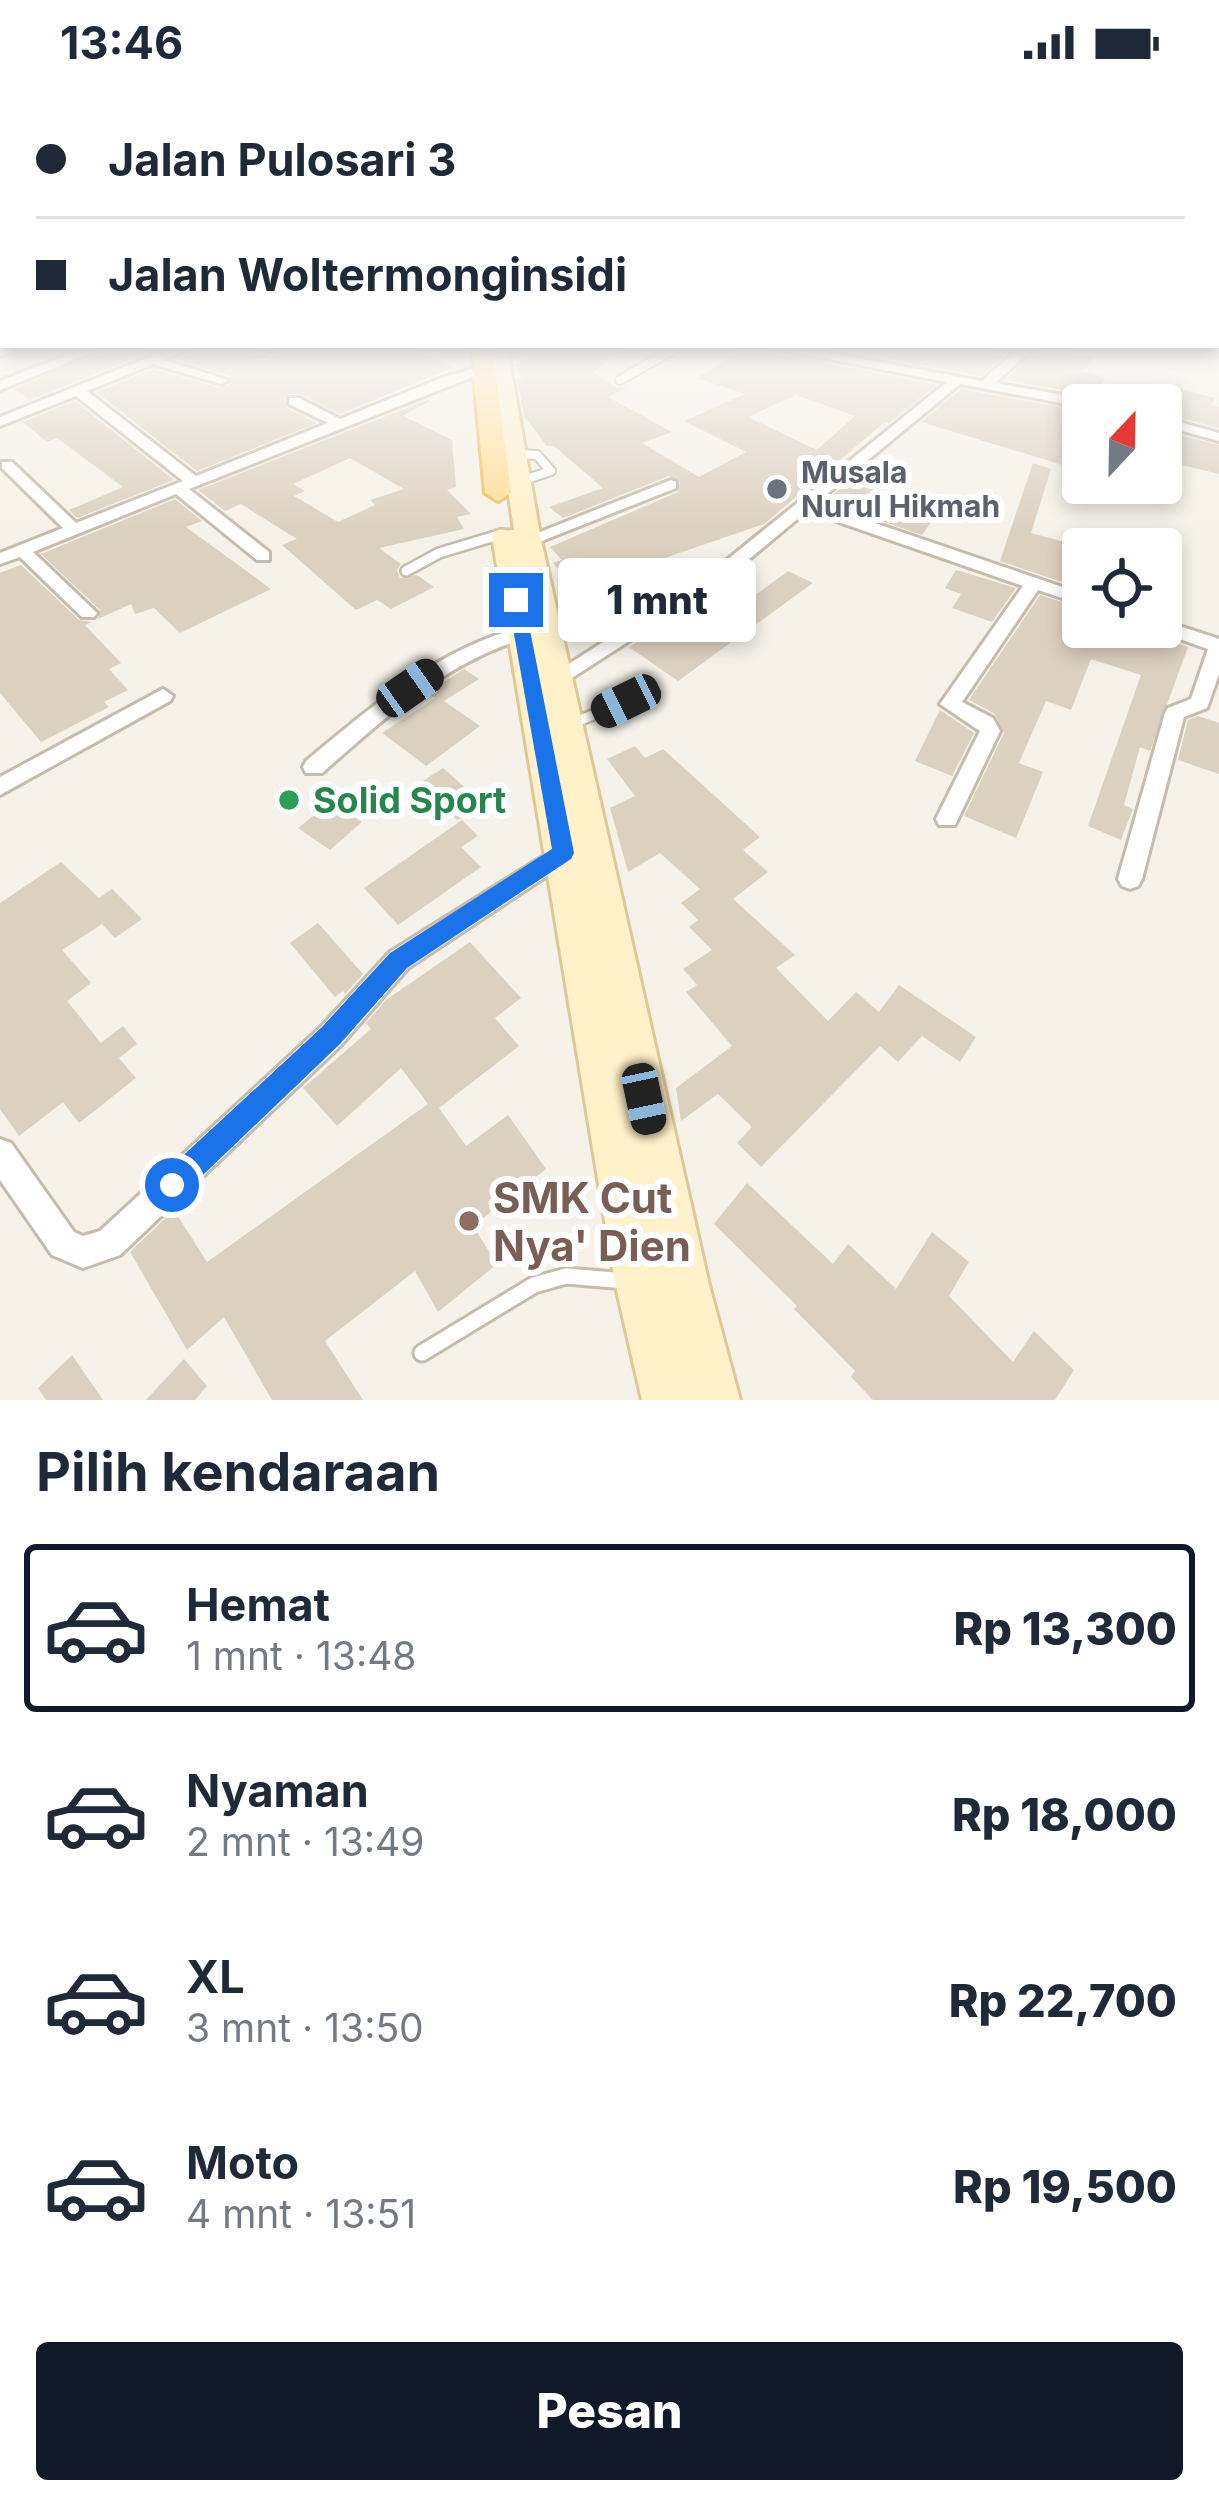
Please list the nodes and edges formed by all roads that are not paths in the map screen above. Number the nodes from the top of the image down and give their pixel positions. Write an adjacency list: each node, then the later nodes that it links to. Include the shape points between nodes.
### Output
1 (33, 408): 8 (street)
2 (97, 408): 14 (street)
3 (309, 408): 9 (street)
4 (378, 408): 9 (street)
5 (495, 408): 13 (main road)
6 (504, 408): 13 (main road)
7 (923, 408): 16 (street)
8 (2, 420)
9 (340, 424): 14 (street)
10 (1182, 427): 11 (street)
11 (1219, 437)
12 (7, 465): 17 (street)
13 (512, 481): 18 (main road)
14 (185, 484): 17 (street); 20 (street)
15 (671, 485): 18 (street)
16 (805, 506): 23 (street); 29 (street, via 718,576)
17 (73, 530): 19 (street)
18 (516, 536): 22 (lane, via 446,550); 26 (main road); 29 (main road)
19 (22, 550): 21 (street); 25 (street)
20 (263, 556)
21 (0, 559)
22 (406, 571)
23 (1034, 583): 24 (street); 35 (street, via 950,704 990,728)
24 (1062, 593)
25 (88, 613)
26 (522, 633): 32 (main road); 33 (street, via 448,661)
27 (1182, 633): 28 (street)
28 (1218, 646): 37 (street, via 1200,703 1175,714)
29 (557, 678): 32 (main road)
30 (163, 697): 34 (street)
31 (626, 701): 32 (lane)
32 (553, 730): 36 (main road); 41 (main road)
33 (314, 766)
34 (0, 787)
35 (947, 819)
36 (563, 853): 39 (street, via 399,961 331,1036 109,1244 83,1252 63,1244); 40 (main road)
37 (1130, 879)
38 (0, 1154): 39 (street)
39 (10, 1190)
40 (641, 1282): 41 (lane); 42 (lane, via 566,1276 534,1285); 43 (main road)
41 (683, 1285): 44 (main road)
42 (422, 1353)
43 (670, 1400)
44 (712, 1400)

